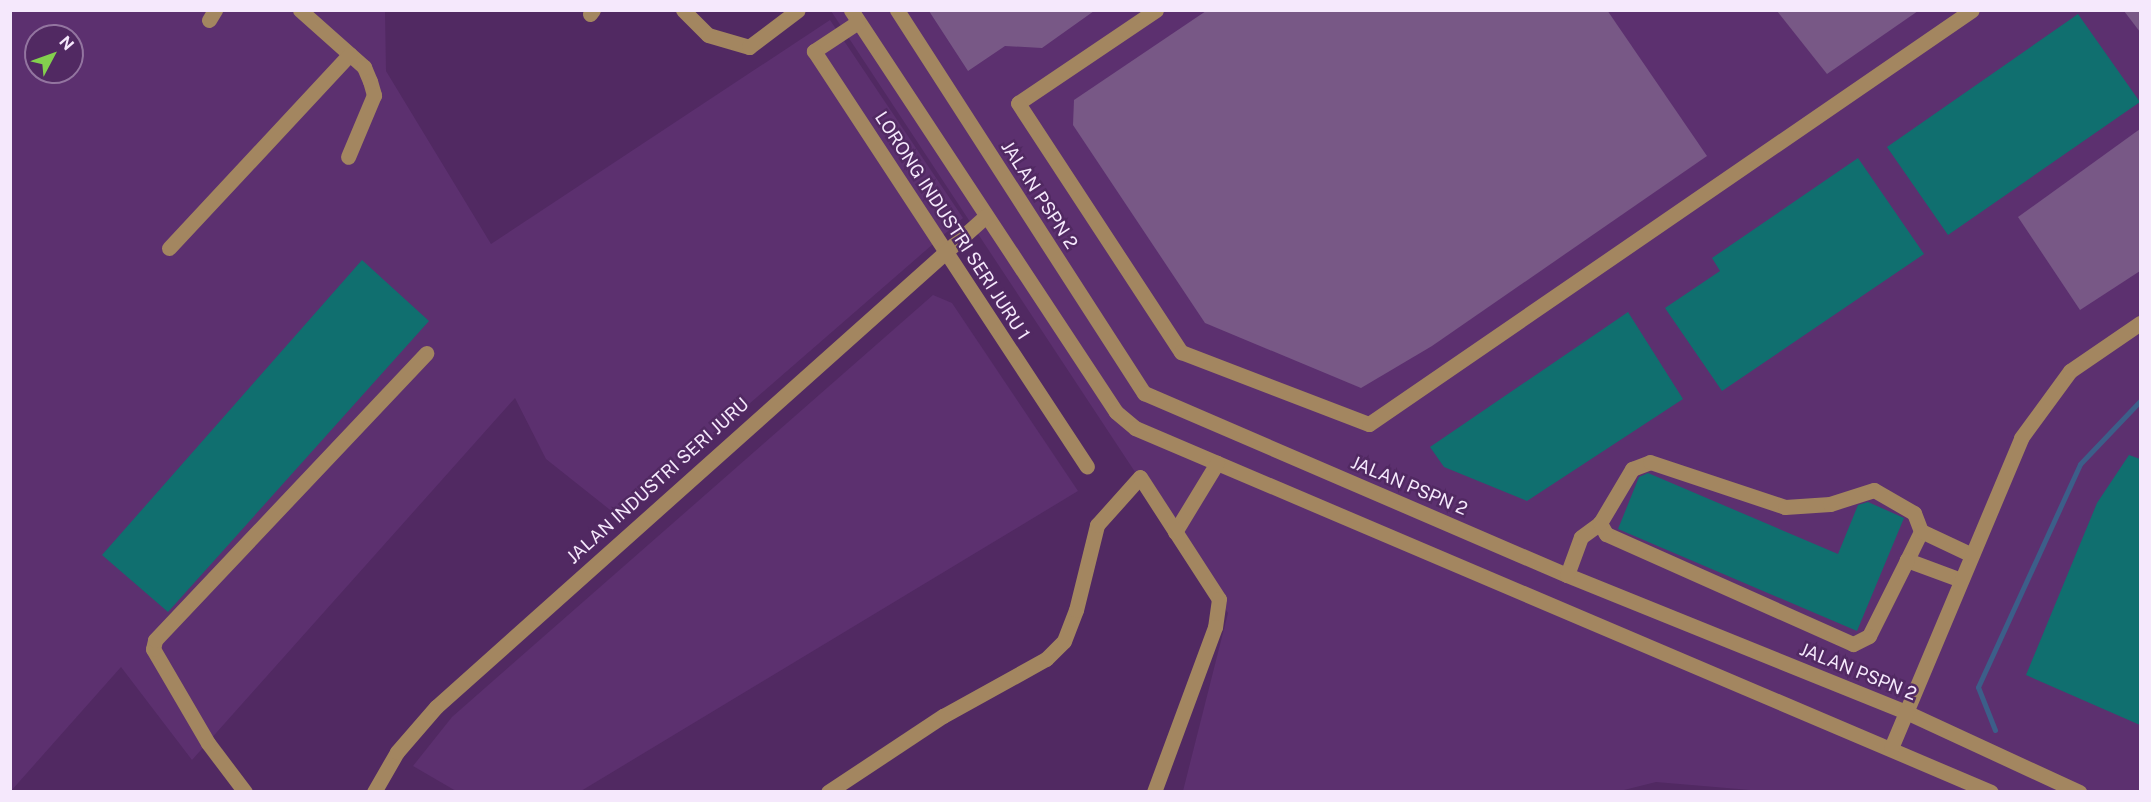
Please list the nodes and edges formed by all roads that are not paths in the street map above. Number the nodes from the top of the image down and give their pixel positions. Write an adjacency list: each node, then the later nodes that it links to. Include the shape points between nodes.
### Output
1 (300, 10): 8 (street)
2 (683, 10): 3 (street, via 708,35 749,47)
3 (798, 10)
4 (897, 10): 22 (street, JALAN PSPN 2, via 1144,393)
5 (1156, 10): 6 (street, via 1018,103 1181,352 1369,424)
6 (1972, 10)
7 (854, 16): 10 (street); 12 (street, LORONG INDUSTRI SERI JURU 1, via 814,51)
8 (350, 54): 9 (street, via 364,67 374,95); 11 (street)
9 (348, 157)
10 (986, 216): 12 (street, JALAN INDUSTRI SERI JURU); 15 (street, via 1116,412 1135,428)
11 (169, 248)
12 (945, 251): 16 (street, LORONG INDUSTRI SERI JURU 1); 27 (street, JALAN INDUSTRI SERI JURU, via 436,707 397,752)
13 (2140, 323): 20 (street, via 2070,371 2045,400 2021,438)
14 (426, 352): 26 (street, via 155,640 153,649 208,743)
15 (1217, 463): 19 (street); 25 (street)
16 (1087, 466)
17 (1600, 523): 18 (street, via 1632,469 1650,462 1785,507 1830,504 1874,490 1914,513); 21 (street, via 1606,534 1853,644 1869,636); 22 (street, via 1581,537)
18 (1921, 531): 20 (street); 21 (street)
19 (1175, 532): 28 (street, via 1140,477 1097,525 1076,610 1064,640 1046,659 943,716); 29 (street, via 1219,599 1215,627)
20 (1972, 555): 23 (street)
21 (1907, 560): 23 (street)
22 (1567, 575): 24 (street, JALAN PSPN 2)
23 (1961, 580): 24 (street)
24 (1906, 712): 25 (street); 31 (street, JALAN PSPN 2)
25 (1891, 748): 30 (street)
26 (245, 792)
27 (374, 792)
28 (828, 792)
29 (1154, 792)
30 (1991, 792)
31 (2079, 792)

